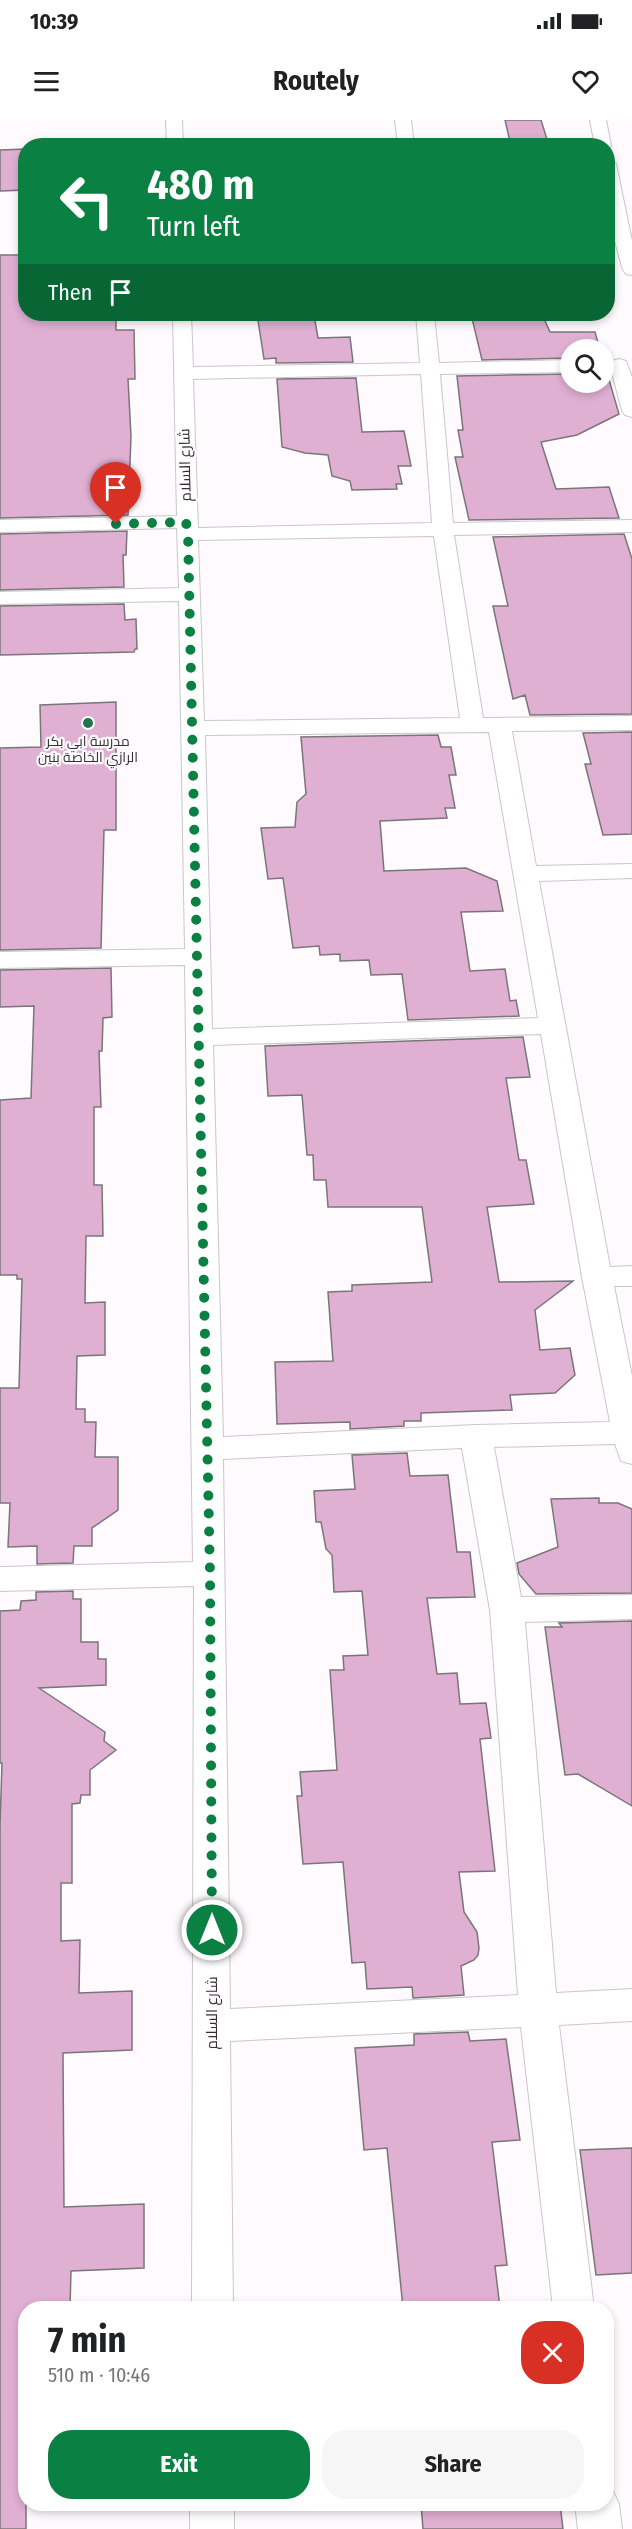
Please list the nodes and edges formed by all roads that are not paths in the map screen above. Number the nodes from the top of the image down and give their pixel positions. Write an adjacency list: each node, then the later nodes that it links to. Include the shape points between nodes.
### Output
1 (174, 120): 4 (street)
2 (403, 120): 5 (street)
3 (598, 120): 6 (street)
4 (175, 138)
5 (405, 138)
6 (601, 138)
7 (615, 186): 8 (street)
8 (624, 203): 9 (street)
9 (615, 223)
10 (615, 232): 11 (street)
11 (632, 270)
12 (182, 321): 17 (street, شارع السلام)
13 (426, 321): 16 (street)
14 (618, 365): 18 (street)
15 (560, 366): 16 (street)
16 (431, 368): 17 (street); 22 (street)
17 (183, 373): 21 (street, شارع السلام)
18 (632, 411)
19 (0, 526): 21 (street)
20 (632, 526): 22 (street)
21 (187, 528): 22 (street); 23 (street, شارع السلام)
22 (443, 529): 26 (street)
23 (189, 594): 24 (street); 27 (street, شارع السلام)
24 (0, 598)
25 (632, 723): 26 (street)
26 (486, 725): 27 (street); 29 (street)
27 (193, 728): 30 (street, شارع السلام)
28 (632, 871): 29 (street)
29 (527, 874): 32 (street)
30 (196, 957): 31 (street); 33 (street, شارع السلام)
31 (0, 960)
32 (552, 1026): 33 (street); 35 (street)
33 (198, 1037): 38 (street, شارع السلام)
34 (632, 1276): 35 (street)
35 (597, 1277): 37 (street)
36 (476, 1436): 37 (street); 38 (street); 42 (street)
37 (630, 1443)
38 (207, 1449): 39 (street, شارع السلام)
39 (210, 1574): 40 (street); 45 (street, شارع السلام)
40 (0, 1579)
41 (632, 1607): 42 (street)
42 (507, 1610): 44 (street)
43 (632, 2005): 44 (street)
44 (538, 2008): 45 (street); 47 (street)
45 (212, 2026): 46 (street, شارع السلام)
46 (212, 2301)
47 (573, 2301)
48 (212, 2511): 50 (street)
49 (598, 2511): 51 (street)
50 (212, 2529)
51 (600, 2529)

